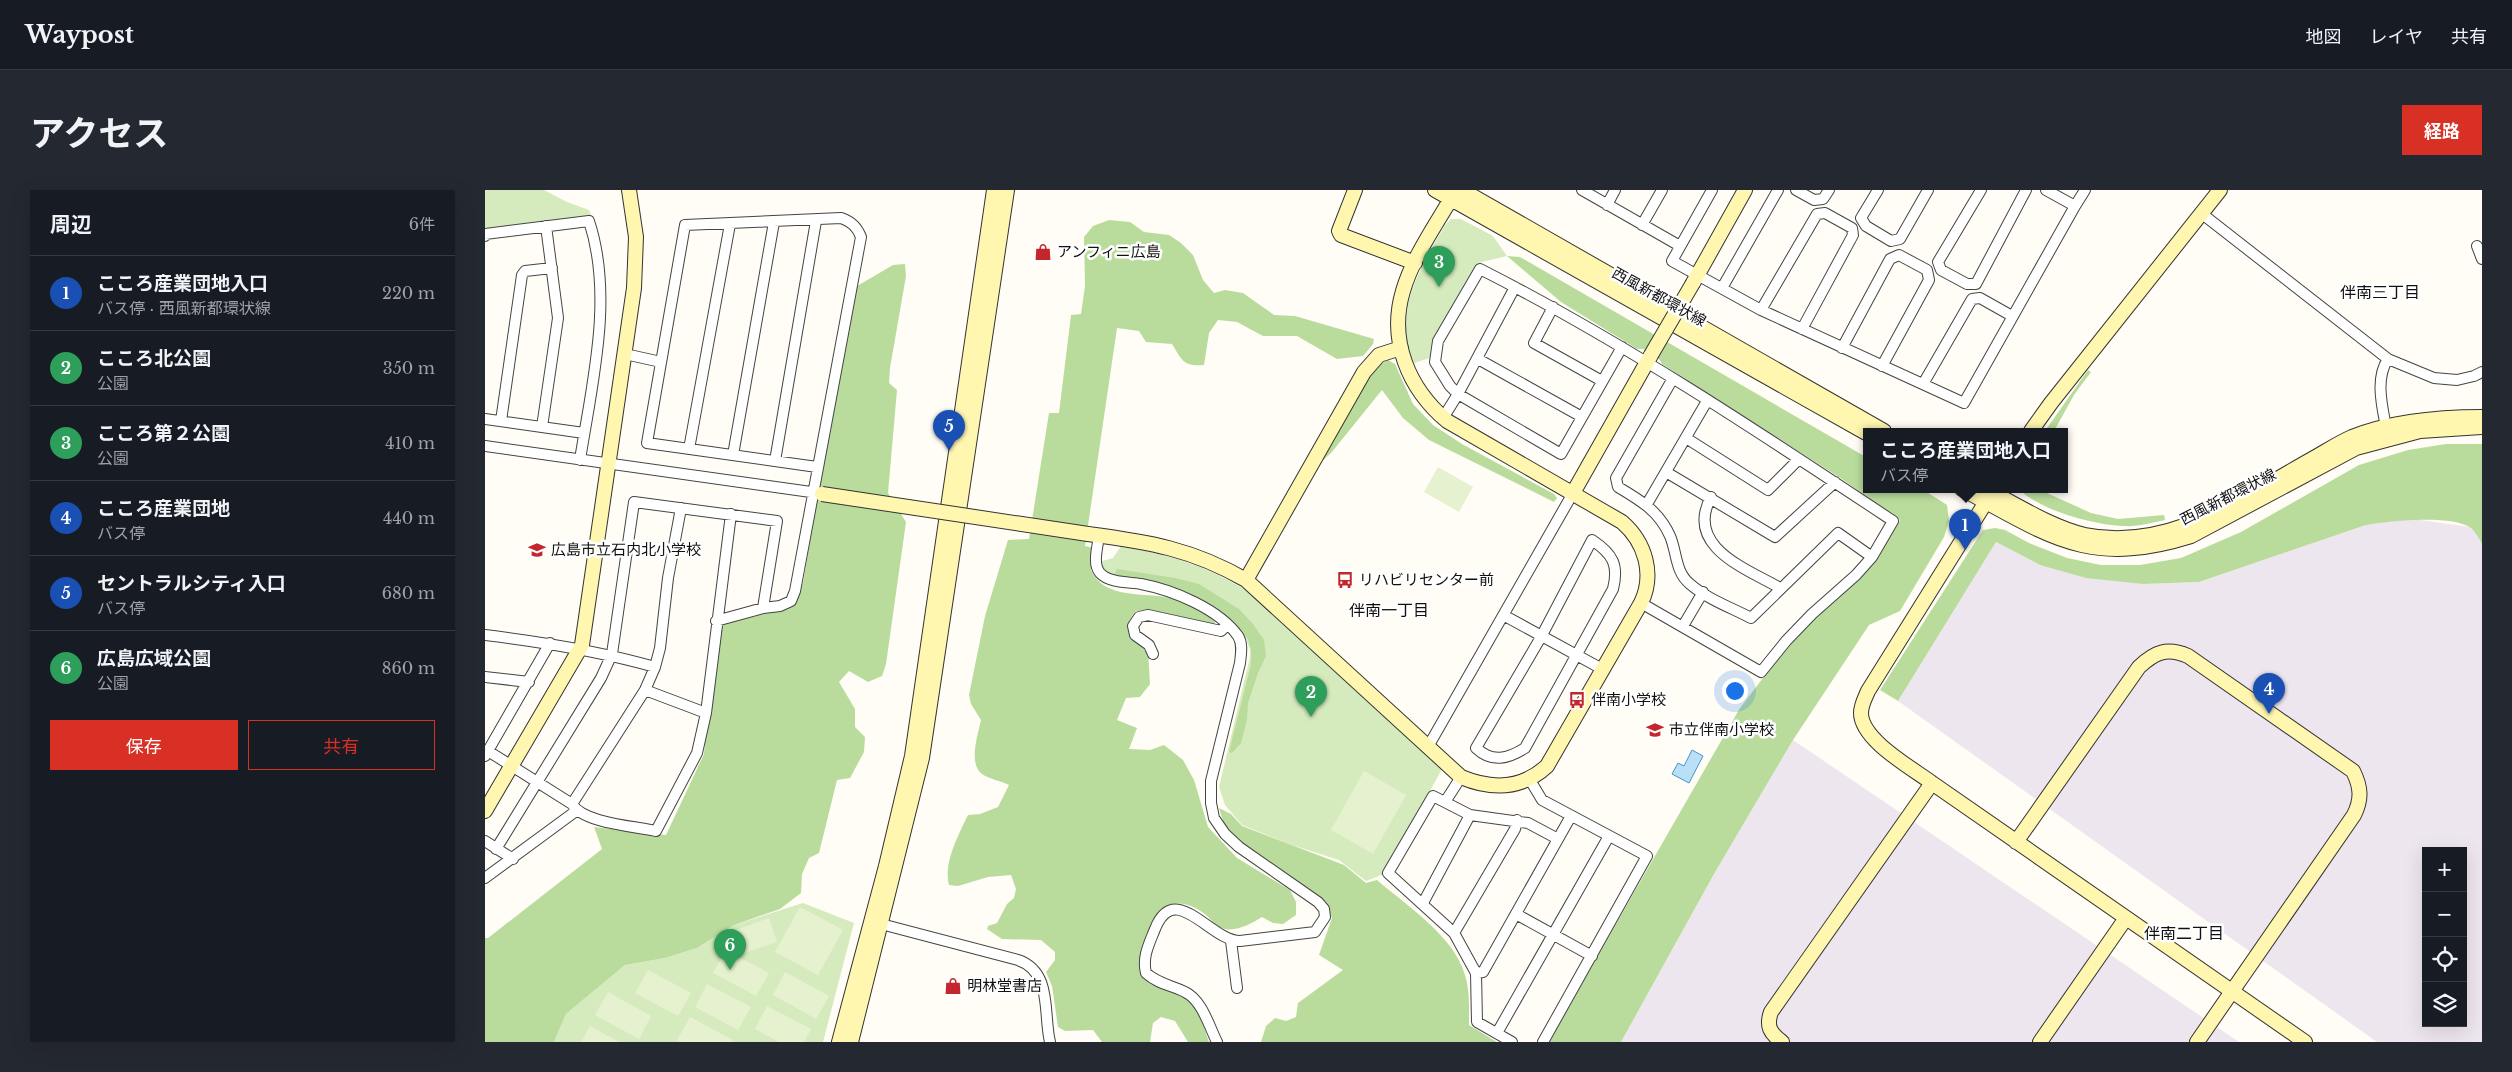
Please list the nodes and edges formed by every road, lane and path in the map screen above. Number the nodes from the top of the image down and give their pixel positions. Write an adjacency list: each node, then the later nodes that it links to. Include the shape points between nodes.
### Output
1 (629, 190): 46 (street, via 635,222 636,268)
2 (993, 190): 144 (street, via 912,756)
3 (1007, 190): 135 (street, via 927,727 912,803)
4 (1355, 190): 34 (street, via 1339,231 1341,235)
5 (1435, 190): 21 (street, 西風新都環状線)
6 (1582, 190): 22 (street)
7 (1615, 190): 22 (street)
8 (1662, 190): 28 (street)
9 (1712, 190): 31 (street)
10 (1745, 190): 36 (street)
11 (1779, 190): 38 (street)
12 (1795, 190): 13 (street, via 1814,200 1823,199)
13 (1829, 190)
14 (1878, 190): 15 (street, via 1861,218 1866,226 1891,241 1900,239)
15 (1928, 190)
16 (1981, 190): 17 (street, via 1938,262 1941,270 1967,284 1975,284)
17 (2026, 190)
18 (2046, 190): 23 (street)
19 (2085, 190): 23 (street)
20 (2220, 190): 24 (street)
21 (1456, 193): 34 (street); 66 (street, 西風新都環状線); 68 (street, 西風新都環状線)
22 (1607, 205): 28 (street)
23 (2075, 206): 41 (street)
24 (2201, 213): 49 (street); 67 (street)
25 (816, 221): 26 (street); 76 (street); 78 (street, via 841,218 858,228 861,237)
26 (774, 222): 27 (street); 73 (street)
27 (730, 224): 50 (street, via 685,225); 72 (street)
28 (1643, 224): 31 (street)
29 (547, 226): 30 (street); 35 (street); 69 (street, via 589,221 597,247 601,310)
30 (485, 236)
31 (1680, 246): 36 (street, via 1672,261)
32 (2477, 246): 33 (street)
33 (2482, 259)
34 (1415, 263): 44 (street, via 1400,306)
35 (552, 268): 62 (street, via 525,271 521,275); 63 (street, via 558,318)
36 (1695, 279): 38 (street); 48 (street, bridge)
37 (1515, 287): 39 (street); 47 (street); 56 (street, via 1480,269 1438,341 1435,362)
38 (1722, 288): 40 (street)
39 (1553, 307): 43 (street); 54 (street, via 1534,343)
40 (1761, 310): 42 (street); 42 (street, via 1817,214 1825,213 1852,228 1853,234)
41 (2012, 316): 55 (street, via 1980,298 1972,299); 55 (street, via 1964,402)
42 (1802, 329): 45 (street)
43 (1622, 347): 48 (street); 54 (street)
44 (1401, 348): 60 (street, via 1417,389); 90 (street, via 1379,355 1364,372)
45 (1842, 348): 51 (street); 51 (street, via 1891,259 1899,255 1927,270 1929,280)
46 (625, 354): 50 (street); 77 (street)
47 (1478, 359): 56 (street); 58 (street)
48 (1649, 359): 53 (street); 82 (street)
49 (2388, 359): 52 (street, via 2434,378 2457,380); 64 (street, via 2383,366 2380,390)
50 (661, 362): 72 (street, via 647,443)
51 (1882, 366): 55 (street)
52 (2482, 372)
53 (1672, 380): 57 (street); 85 (street, via 1616,478 1618,487)
54 (1602, 381): 58 (street)
55 (1923, 384)
56 (1458, 394): 58 (street, via 1561,454); 60 (street)
57 (1707, 401): 70 (street); 74 (street)
58 (1582, 417)
59 (2482, 417): 64 (street, 西風新都環状線, via 2448,417)
60 (1443, 418): 82 (street)
61 (485, 419): 62 (street)
62 (501, 421): 63 (street)
63 (542, 427): 69 (street)
64 (2386, 427): 83 (street, 西風新都環状線, via 2352,437 2190,525 2139,538 2083,534)
65 (2482, 427): 83 (street, 西風新都環状線, via 2420,431 2356,448 2191,536 2134,549 2078,546 2052,537)
66 (1879, 428)
67 (2033, 428)
68 (1863, 431)
69 (584, 434): 75 (street)
70 (1686, 438): 74 (street, via 1768,490); 79 (street)
71 (485, 446): 75 (street)
72 (689, 449): 73 (street)
73 (733, 455): 76 (street)
74 (1799, 459): 80 (street)
75 (580, 460): 77 (street)
76 (775, 461): 78 (street)
77 (609, 464): 81 (street); 102 (street)
78 (817, 467): 81 (street)
79 (1666, 472): 84 (street); 85 (street)
80 (1835, 482): 84 (street, via 1775,537); 89 (street, via 1893,521)
81 (818, 493): 88 (street, bridge); 94 (street, via 791,600 780,606)
82 (1573, 493): 93 (street, via 1622,522 1640,543 1648,571); 95 (street)
83 (1990, 493): 118 (street, via 1863,702 1861,714 1872,738)
84 (1711, 497): 91 (street, via 1706,520 1707,535 1713,546 1721,554)
85 (1647, 504): 92 (street, via 1662,520 1679,571 1690,584)
86 (681, 508): 87 (street); 103 (street, via 634,502); 106 (street)
87 (731, 514): 94 (street, via 777,521); 96 (street)
88 (1093, 535): 90 (street, via 1187,552); 97 (street, via 1097,565 1102,575 1170,591 1200,605)
89 (1872, 557): 91 (street, via 1838,533); 98 (street, via 1786,641 1761,672)
90 (1246, 580): 112 (street)
91 (1780, 588): 92 (street, via 1751,618)
92 (1703, 592): 98 (street)
93 (1641, 603): 98 (street); 107 (street)
94 (763, 608): 96 (street)
95 (1505, 616): 100 (street); 112 (street)
96 (715, 621): 111 (street)
97 (1227, 625): 104 (street, via 1221,631 1148,615 1139,617 1133,626 1135,635 1149,645); 138 (street, via 1239,637 1242,650 1211,782 1214,818 1239,847 1319,902 1325,917 1315,932)
98 (1683, 626)
99 (485, 635): 101 (street)
100 (1541, 636): 105 (street); 105 (street, via 1592,540 1613,560 1617,574 1613,589); 105 (street, via 1476,748 1483,754 1498,759 1513,756 1525,748)
101 (550, 642): 102 (street); 109 (street)
102 (581, 648): 103 (street); 114 (street)
103 (612, 654): 106 (street); 117 (street, via 601,678)
104 (1153, 654)
105 (1576, 656): 107 (street)
106 (655, 667): 110 (street)
107 (1604, 670): 116 (street, via 1556,755)
108 (485, 677): 109 (street)
109 (529, 682): 113 (street)
110 (645, 690): 111 (street); 120 (street)
111 (705, 713): 120 (street, via 697,753 656,831 600,822)
112 (1429, 746): 115 (street)
113 (487, 754): 114 (street)
114 (511, 767): 117 (street); 121 (street)
115 (1461, 777): 116 (street, via 1477,784 1500,786); 119 (street)
116 (1529, 780): 123 (street, via 1542,800)
117 (535, 782): 120 (street); 129 (street)
118 (1932, 783): 128 (street); 150 (street, via 1771,1012 1769,1027 1773,1035)
119 (1445, 802): 122 (street); 132 (street, via 1433,796 1388,873)
120 (574, 808): 130 (street)
121 (485, 810)
122 (1470, 815): 124 (street); 132 (street)
123 (1571, 816): 125 (street); 126 (street)
124 (1517, 820): 126 (street); 136 (street, via 1515,829)
125 (1609, 836): 137 (street); 139 (street, via 1647,856)
126 (1558, 839): 133 (street)
127 (485, 841): 129 (street)
128 (2016, 842): 134 (street); 142 (street, via 2139,667 2161,651 2175,650 2188,656 2345,764 2353,771 2361,793 2357,810)
129 (496, 849): 130 (street)
130 (513, 859): 131 (street)
131 (485, 878)
132 (1423, 903): 136 (street)
133 (1516, 914): 137 (street); 140 (street, via 1483,972)
134 (2126, 918): 142 (street); 151 (street)
135 (881, 924): 145 (street); 146 (street, via 1029,965 1043,988)
136 (1454, 932): 140 (street)
137 (1554, 935): 139 (street); 143 (street)
138 (1231, 941): 141 (street); 147 (street, via 1210,929 1195,915 1175,909 1165,914 1158,924 1145,954 1146,973 1154,981 1194,998)
139 (1592, 956): 149 (street)
140 (1476, 973): 143 (street, via 1477,1022)
141 (1237, 988)
142 (2232, 991): 152 (street); 153 (street)
143 (1497, 1033): 148 (street)
144 (839, 1042)
145 (851, 1042)
146 (1051, 1042)
147 (1217, 1042)
148 (1512, 1042)
149 (1543, 1042)
150 (1783, 1042)
151 (2040, 1042)
152 (2197, 1042)
153 (2305, 1042)

